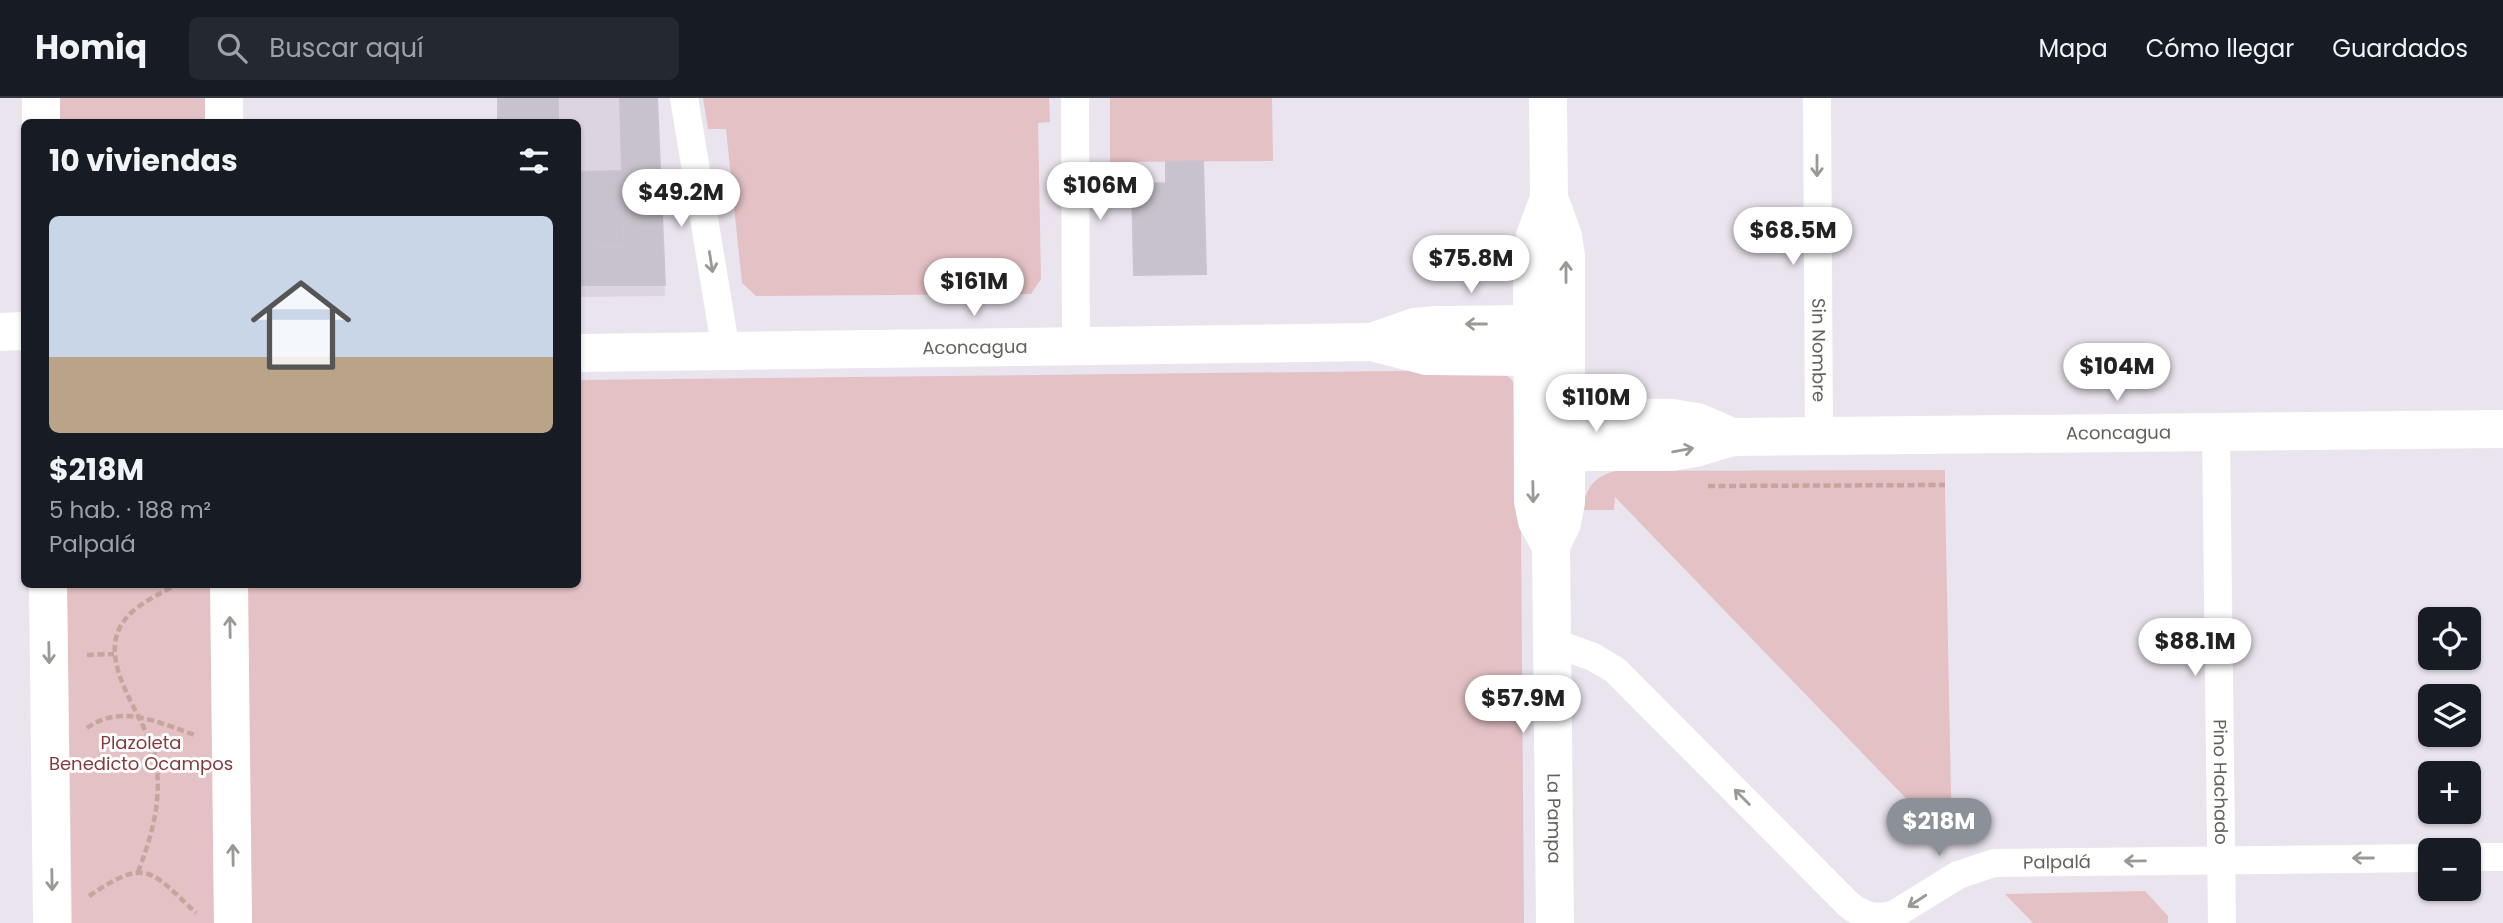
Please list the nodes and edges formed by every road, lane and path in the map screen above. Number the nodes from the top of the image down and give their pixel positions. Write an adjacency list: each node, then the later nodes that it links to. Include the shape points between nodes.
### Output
1 (41, 98): 7 (street)
2 (224, 98): 8 (street)
3 (684, 98): 13 (street, one-way to 13)
4 (1075, 98): 12 (street)
5 (1548, 98): 11 (street, La Pampa, via 1549,198 1565,247)
6 (1816, 98): 18 (street, Sin Nombre, one-way to 18)
7 (41, 119)
8 (224, 119)
9 (21, 331): 10 (street)
10 (0, 332)
11 (1544, 340): 12 (street, Aconcagua, via 1438,324 1372,342); 17 (street, La Pampa)
12 (1076, 346): 13 (street, Aconcagua)
13 (726, 351): 14 (street, Aconcagua)
14 (581, 353)
15 (2503, 429): 16 (street, Aconcagua)
16 (2217, 432): 18 (street, Aconcagua); 33 (street, Pino Hachado)
17 (1555, 434): 18 (street, Aconcagua, via 1686,420 1732,437); 24 (street, La Pampa, via 1565,514 1551,547)
18 (1819, 436)
19 (1945, 485): 20 (path)
20 (1701, 486)
21 (48, 588): 35 (street, one-way to 35)
22 (171, 588): 25 (path, via 121,624)
23 (229, 588): 36 (street, one-way to 23)
24 (1552, 642): 33 (street, Palpalá, one-way to 24, via 1994,863 1958,875 1895,914 1879,918 1863,914 1615,670); 37 (street, La Pampa)
25 (114, 654): 26 (path); 27 (path)
26 (78, 655)
27 (139, 717): 28 (path, via 96,722); 29 (path); 34 (path, via 156,760 158,799 150,843)
28 (79, 734)
29 (202, 737)
30 (2481, 857): 31 (street)
31 (2503, 857)
32 (2418, 858): 33 (street, Palpalá, one-way to 33)
33 (2221, 859): 38 (street, Pino Hachado)
34 (138, 872): 35 (path, via 113,880); 36 (path, via 153,875)
35 (66, 912)
36 (219, 922)
37 (1555, 923)
38 (2222, 923)

